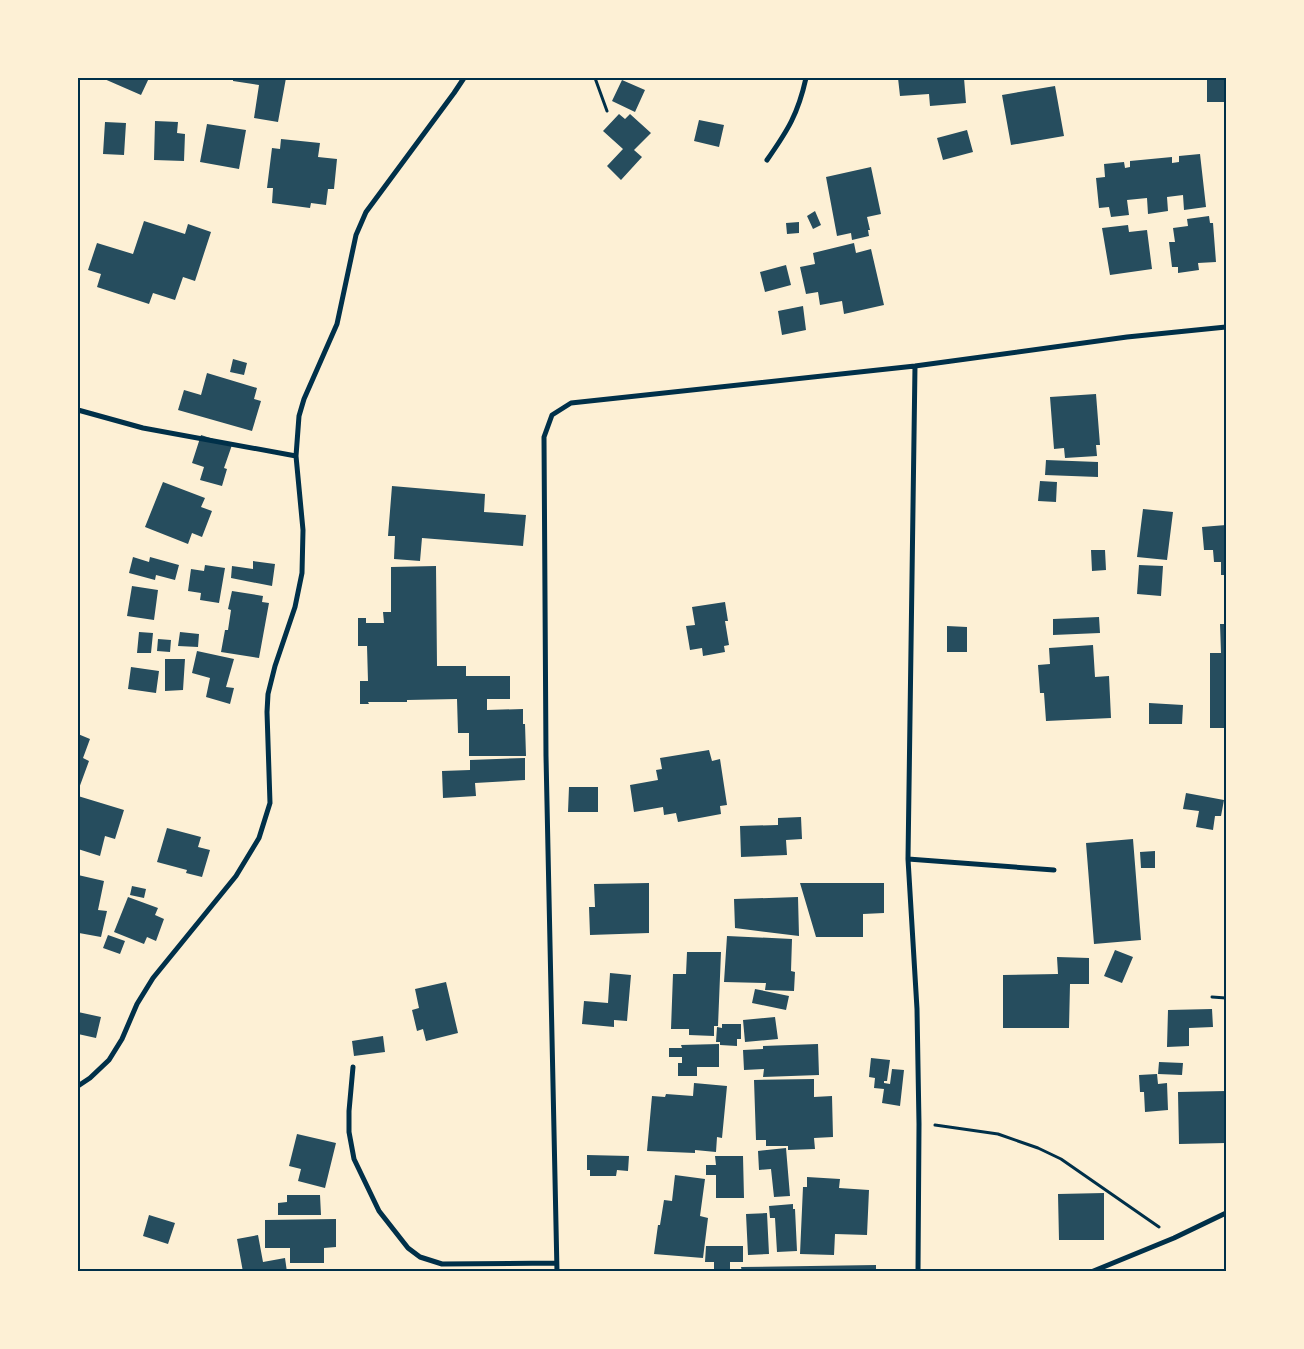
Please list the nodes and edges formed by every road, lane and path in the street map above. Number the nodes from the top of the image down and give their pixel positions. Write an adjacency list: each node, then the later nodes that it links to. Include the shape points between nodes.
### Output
1 (464, 78): 9 (street, via 358,227 337,324 299,416)
2 (596, 78): 4 (path)
3 (806, 78): 5 (street, via 788,130)
4 (607, 111)
5 (767, 160)
6 (1226, 327): 7 (street)
7 (915, 366): 10 (street); 19 (street, via 571,403 552,415 544,438 544,575)
8 (78, 410): 9 (street, via 143,428)
9 (296, 456): 15 (street, via 303,530 302,574 268,694 270,803 259,838 236,876 154,978 109,1060)
10 (908, 859): 11 (street); 16 (street, via 917,1010)
11 (1054, 870)
12 (1212, 997): 13 (path)
13 (1226, 998)
14 (352, 1067): 19 (street, via 349,1132 354,1159 379,1211 408,1248 420,1257 442,1264)
15 (78, 1086)
16 (919, 1124): 18 (path, via 998,1134 1038,1148 1068,1164); 21 (street)
17 (1226, 1213): 18 (street)
18 (1174, 1238): 22 (street)
19 (556, 1263): 20 (street)
20 (557, 1272)
21 (918, 1272)
22 (1091, 1272)

